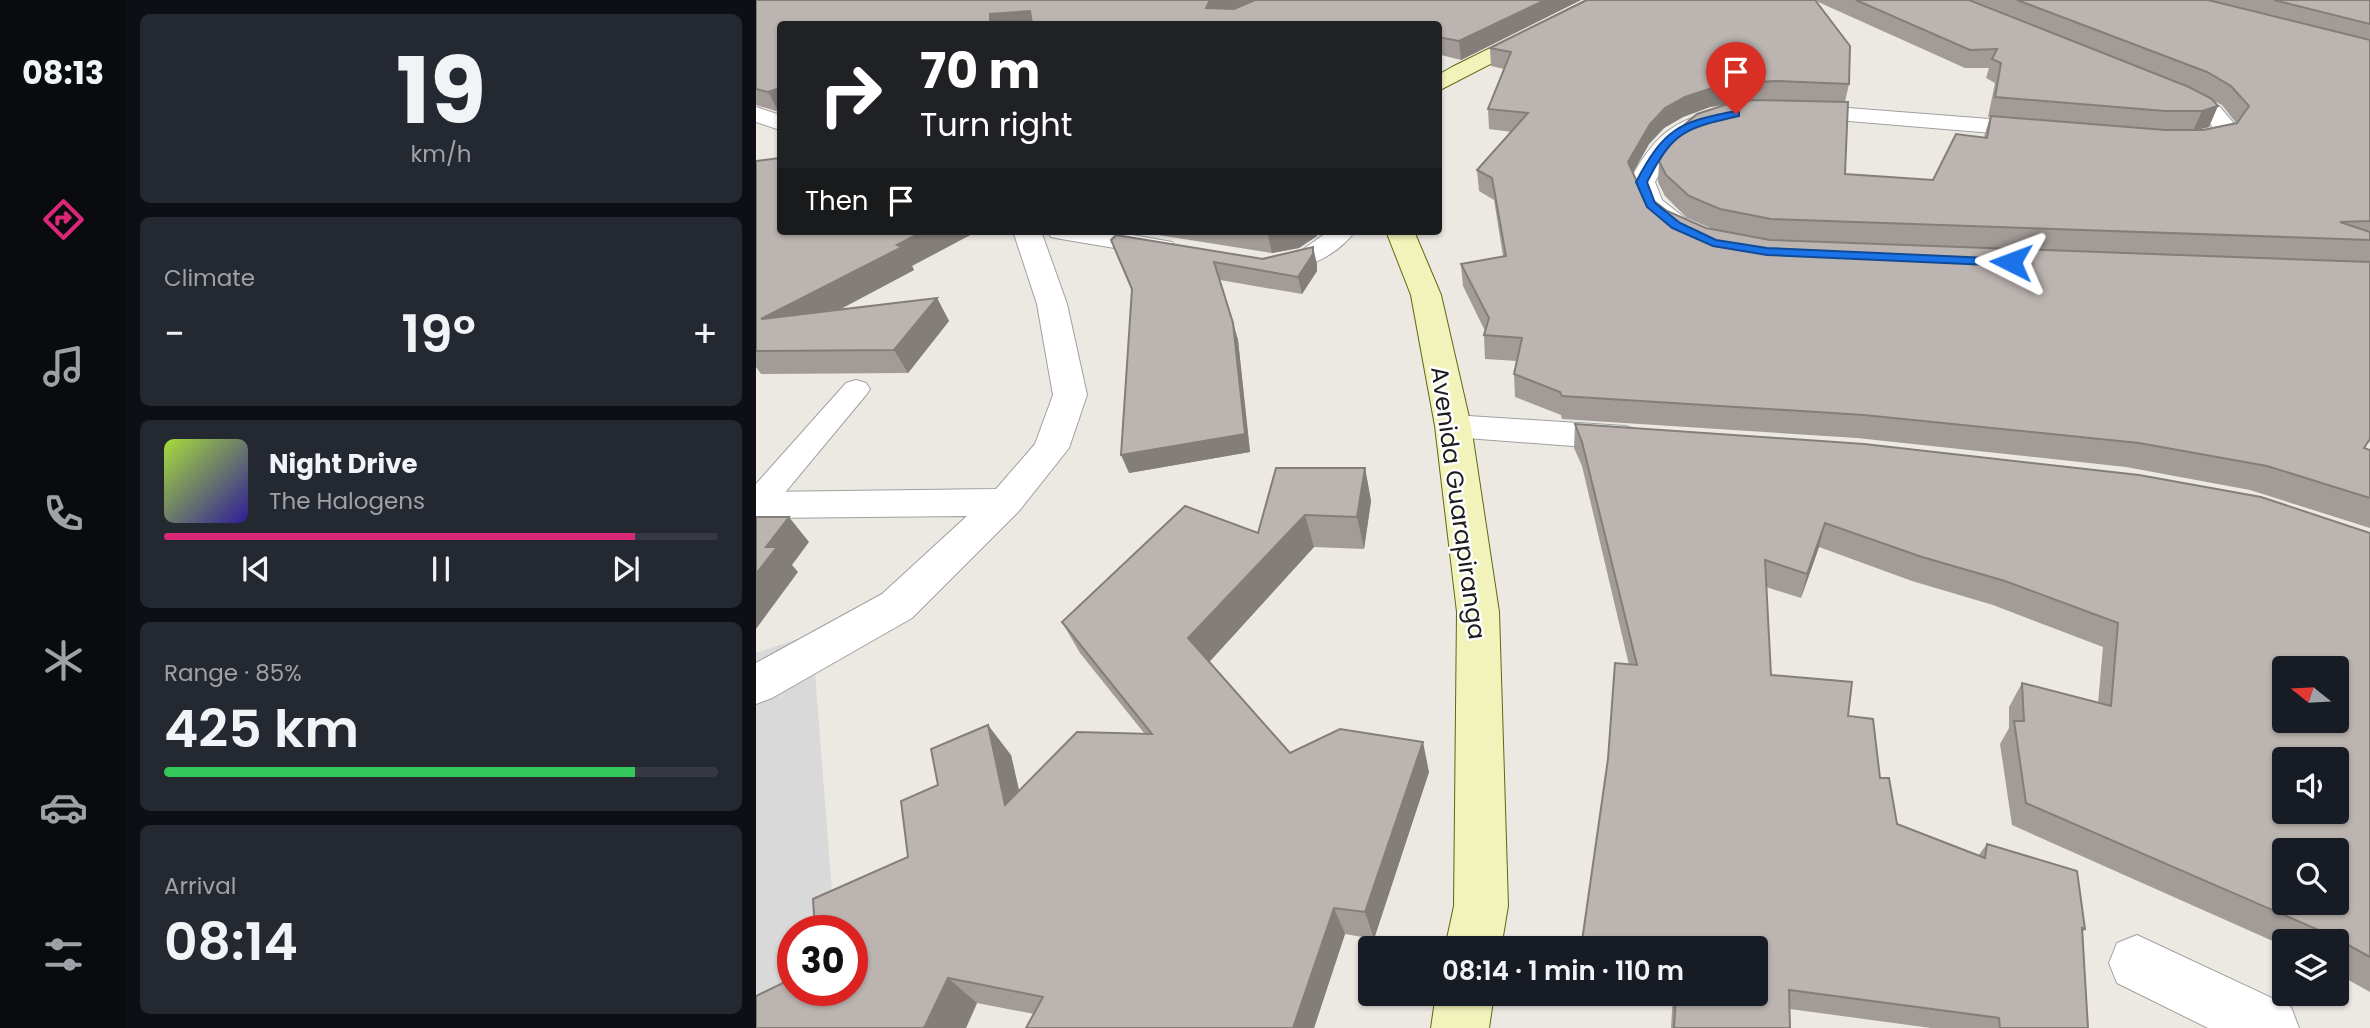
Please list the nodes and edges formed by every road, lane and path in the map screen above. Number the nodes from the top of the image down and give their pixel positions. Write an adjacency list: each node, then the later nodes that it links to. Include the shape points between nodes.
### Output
1 (1601, 0): 2 (main road)
2 (1442, 82)
3 (2152, 83): 9 (street, via 2212,112 2224,127 2218,135 2193,141)
4 (1775, 110): 8 (street)
5 (1749, 113): 14 (street, via 1703,120 1677,131 1658,150 1642,182 1651,204 1676,226)
6 (756, 114): 7 (street)
7 (777, 121)
8 (2063, 132)
9 (2156, 141)
10 (1028, 235): 20 (street, via 1052,304 1070,395 1051,449)
11 (1084, 235): 15 (street)
12 (1337, 235): 16 (lane, via 1291,263)
13 (1402, 235): 18 (main road, Avenida Guarapiranga, via 1426,295)
14 (1701, 237)
15 (1183, 252)
16 (1256, 262)
17 (856, 389): 21 (lane)
18 (1452, 426): 19 (street); 23 (main road, Avenida Guarapiranga, via 1478,612 1480,906)
19 (1662, 440)
20 (1006, 502): 21 (street); 22 (street, via 897,606)
21 (756, 505)
22 (756, 685)
23 (1475, 936)
24 (2137, 963): 27 (street)
25 (1463, 1006): 26 (main road)
26 (1460, 1028)
27 (2270, 1028)

